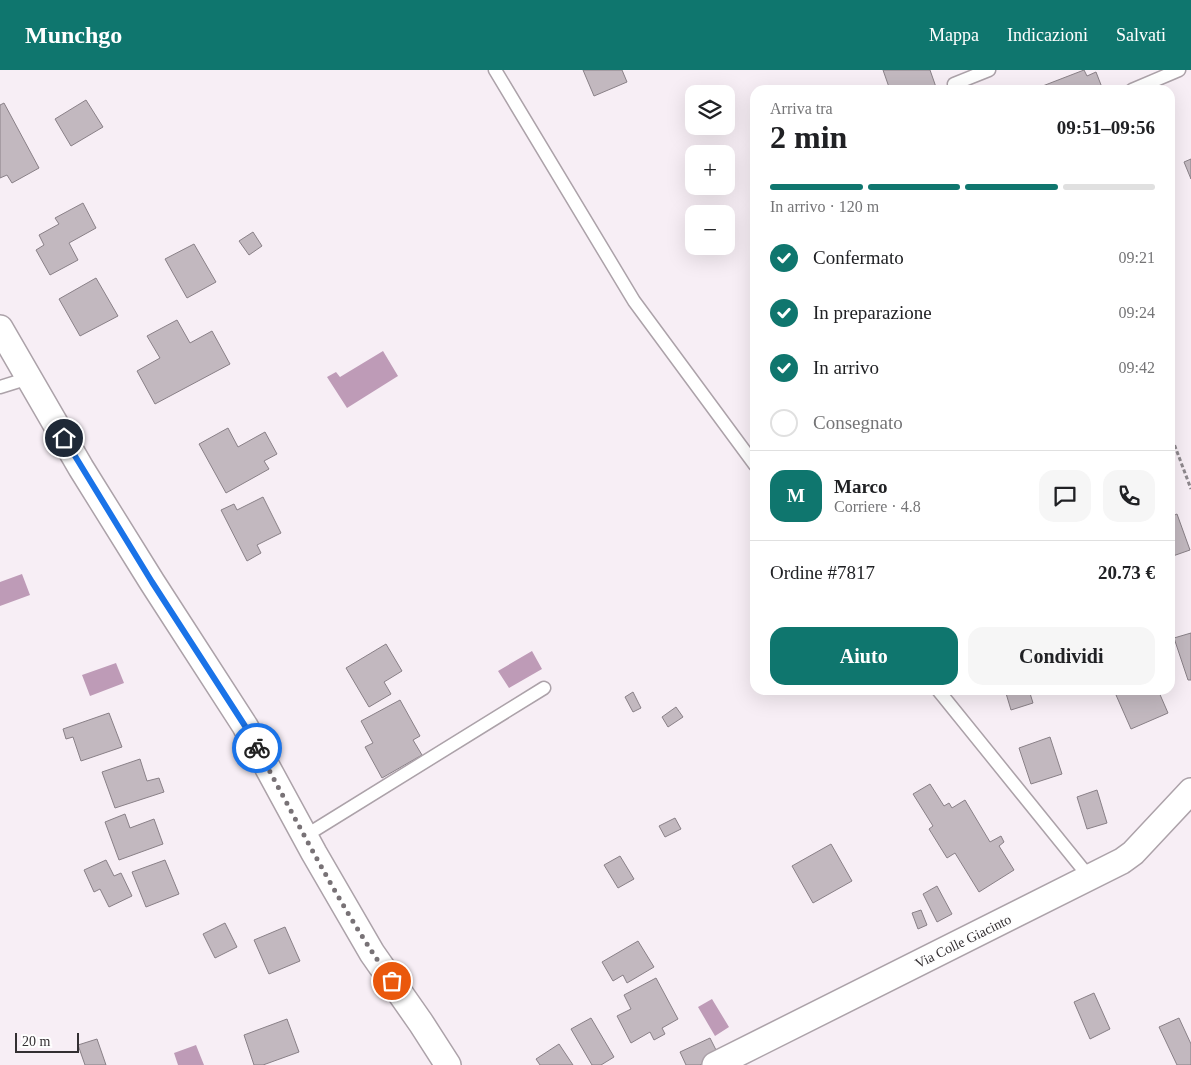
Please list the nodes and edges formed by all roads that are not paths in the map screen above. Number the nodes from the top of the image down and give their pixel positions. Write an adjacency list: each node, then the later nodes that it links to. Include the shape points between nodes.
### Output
1 (495, 70): 9 (lane, via 634,301)
2 (990, 70): 4 (lane)
3 (1179, 70): 5 (lane)
4 (954, 84)
5 (1144, 85)
6 (0, 328): 7 (street)
7 (29, 378): 8 (lane); 13 (street, via 81,468 245,726)
8 (0, 387)
9 (750, 457)
10 (544, 688): 13 (lane)
11 (942, 695): 14 (lane)
12 (1191, 791): 14 (street, Via Colle Giacinto, via 1133,852)
13 (305, 836): 15 (street, via 372,953)
14 (1090, 878): 16 (street, Via Colle Giacinto)
15 (448, 1065)
16 (715, 1065)

